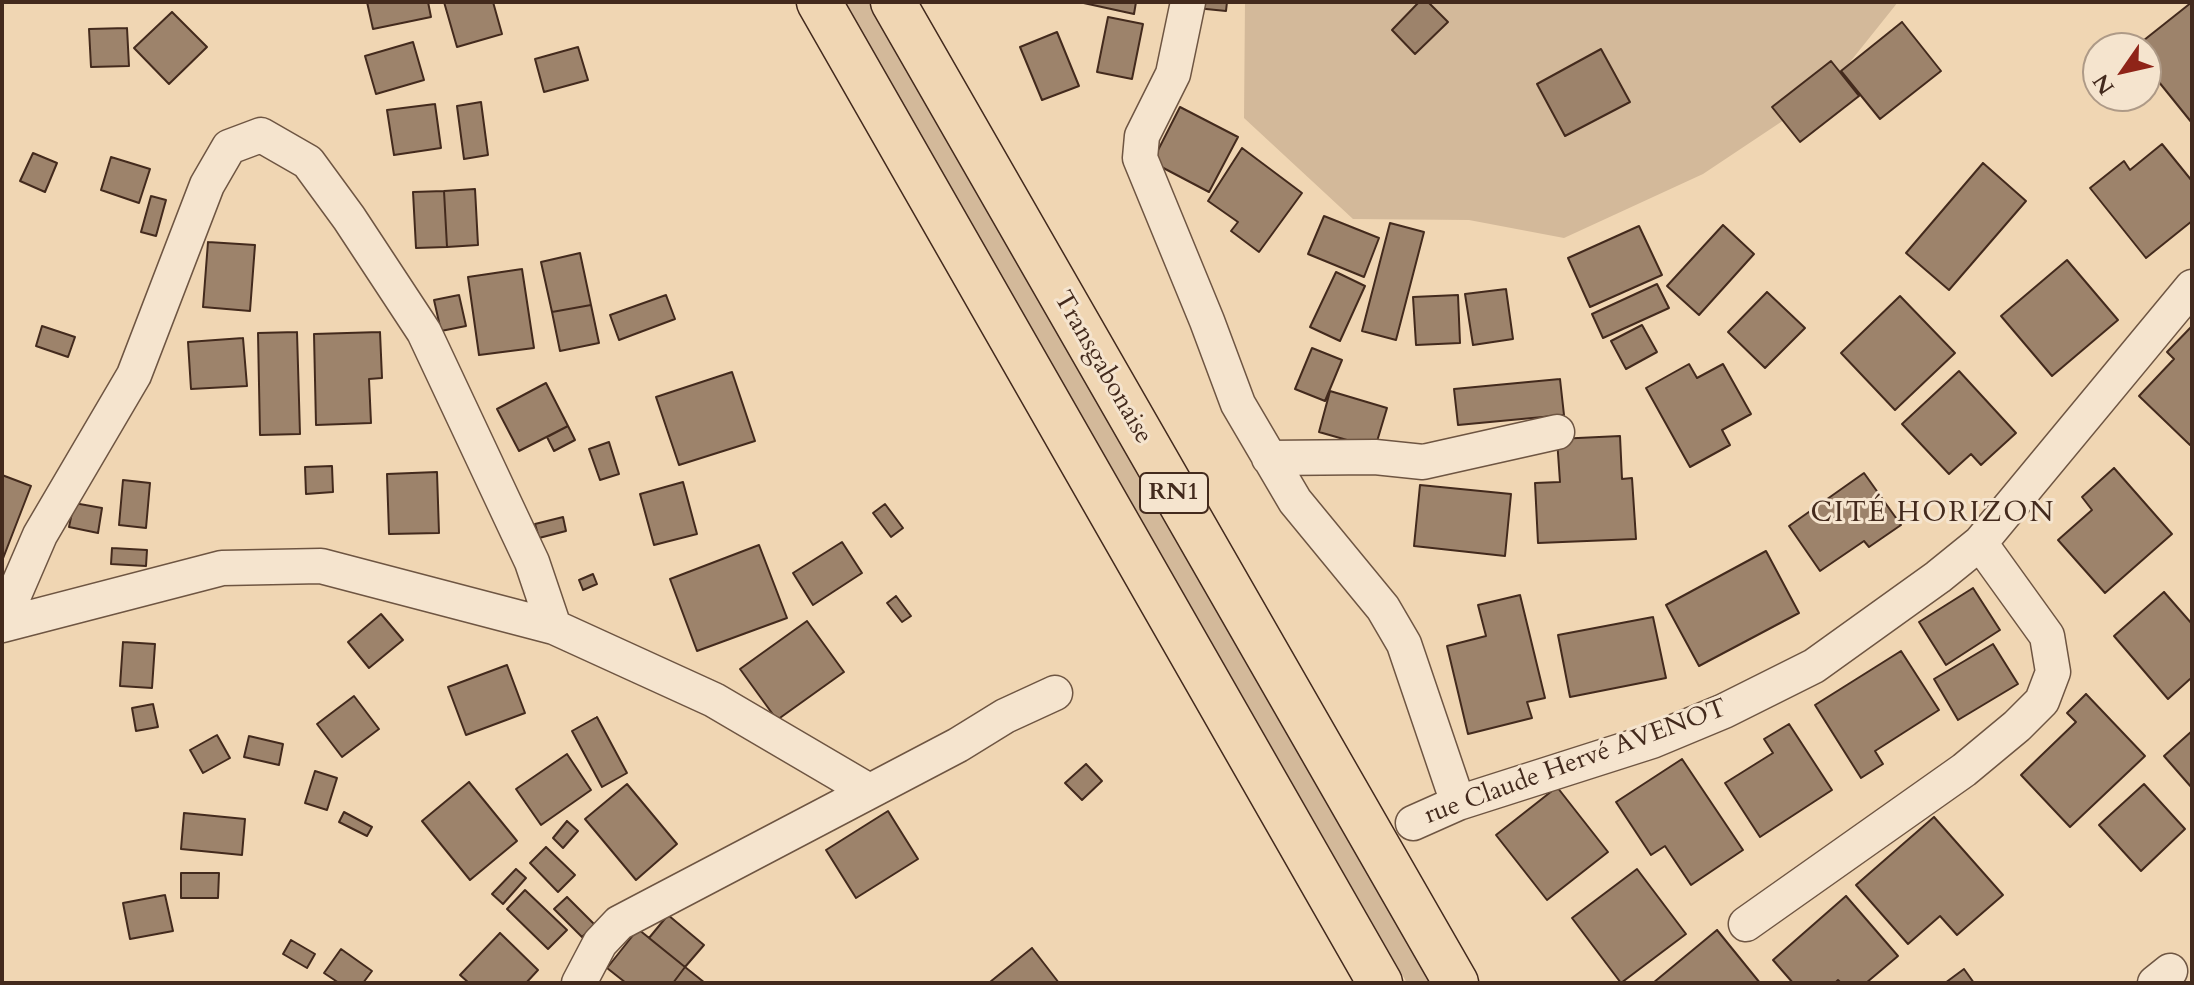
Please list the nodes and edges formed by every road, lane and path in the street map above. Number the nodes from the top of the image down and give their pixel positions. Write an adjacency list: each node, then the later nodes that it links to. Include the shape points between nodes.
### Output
1 (819, 2): 16 (highway, RN1)
2 (893, 2): 17 (highway, Transgabonaise / RN1)
3 (1188, 2): 6 (street, via 1173,74 1142,136 1140,158 1238,404)
4 (2192, 287): 7 (street, rue Claude Hervé AVENOT)
5 (1557, 432): 6 (street, via 1423,462)
6 (1269, 458): 12 (street, via 1295,501 1383,608 1404,644)
7 (1980, 543): 12 (street, rue Claude Hervé AVENOT, via 1814,666 1724,711 1652,741); 14 (street, via 2047,636 2053,672 2042,701 1964,770)
8 (2, 624): 9 (street, via 222,568 321,566); 9 (street, via 40,535 134,375 207,185 229,147 261,135 308,162 424,332 532,562)
9 (554, 627): 11 (street, via 714,700)
10 (1055, 693): 11 (street)
11 (869, 791): 15 (street, via 619,923 600,943)
12 (1458, 803): 13 (street, rue Claude Hervé AVENOT)
13 (1413, 823)
14 (1746, 924)
15 (579, 983)
16 (1380, 983)
17 (1456, 983)

